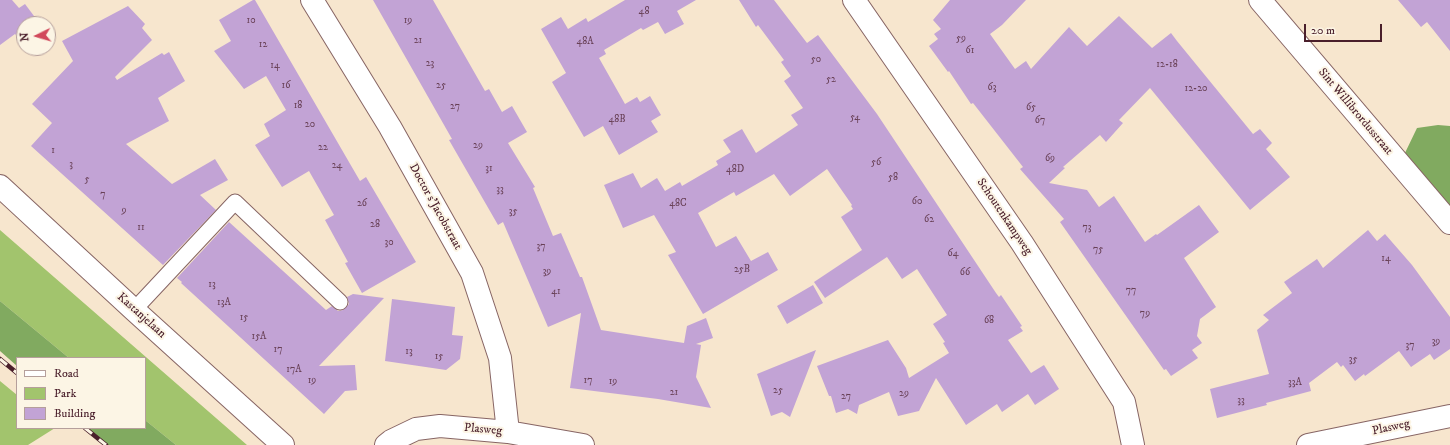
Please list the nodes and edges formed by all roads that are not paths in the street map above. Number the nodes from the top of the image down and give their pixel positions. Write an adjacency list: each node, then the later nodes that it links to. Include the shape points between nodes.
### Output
1 (312, 0): 9 (street, Doctor s'Jacobstraat, via 390,127 472,273 500,358)
2 (854, 0): 13 (street, Schoutenkampweg, via 1022,243 1124,402)
3 (1260, 0): 5 (street, Sint Willibrordusstraat)
4 (0, 186): 7 (street, Kastanjelaan)
5 (1450, 224)
6 (340, 302): 7 (lane, via 235,202)
7 (134, 310): 10 (street, Kastanjelaan)
8 (1450, 416): 14 (street, Plasweg)
9 (508, 432): 11 (street, Plasweg, via 440,426 416,429); 12 (street, Plasweg)
10 (283, 445)
11 (386, 445)
12 (583, 445)
13 (1133, 445)
14 (1308, 445)

